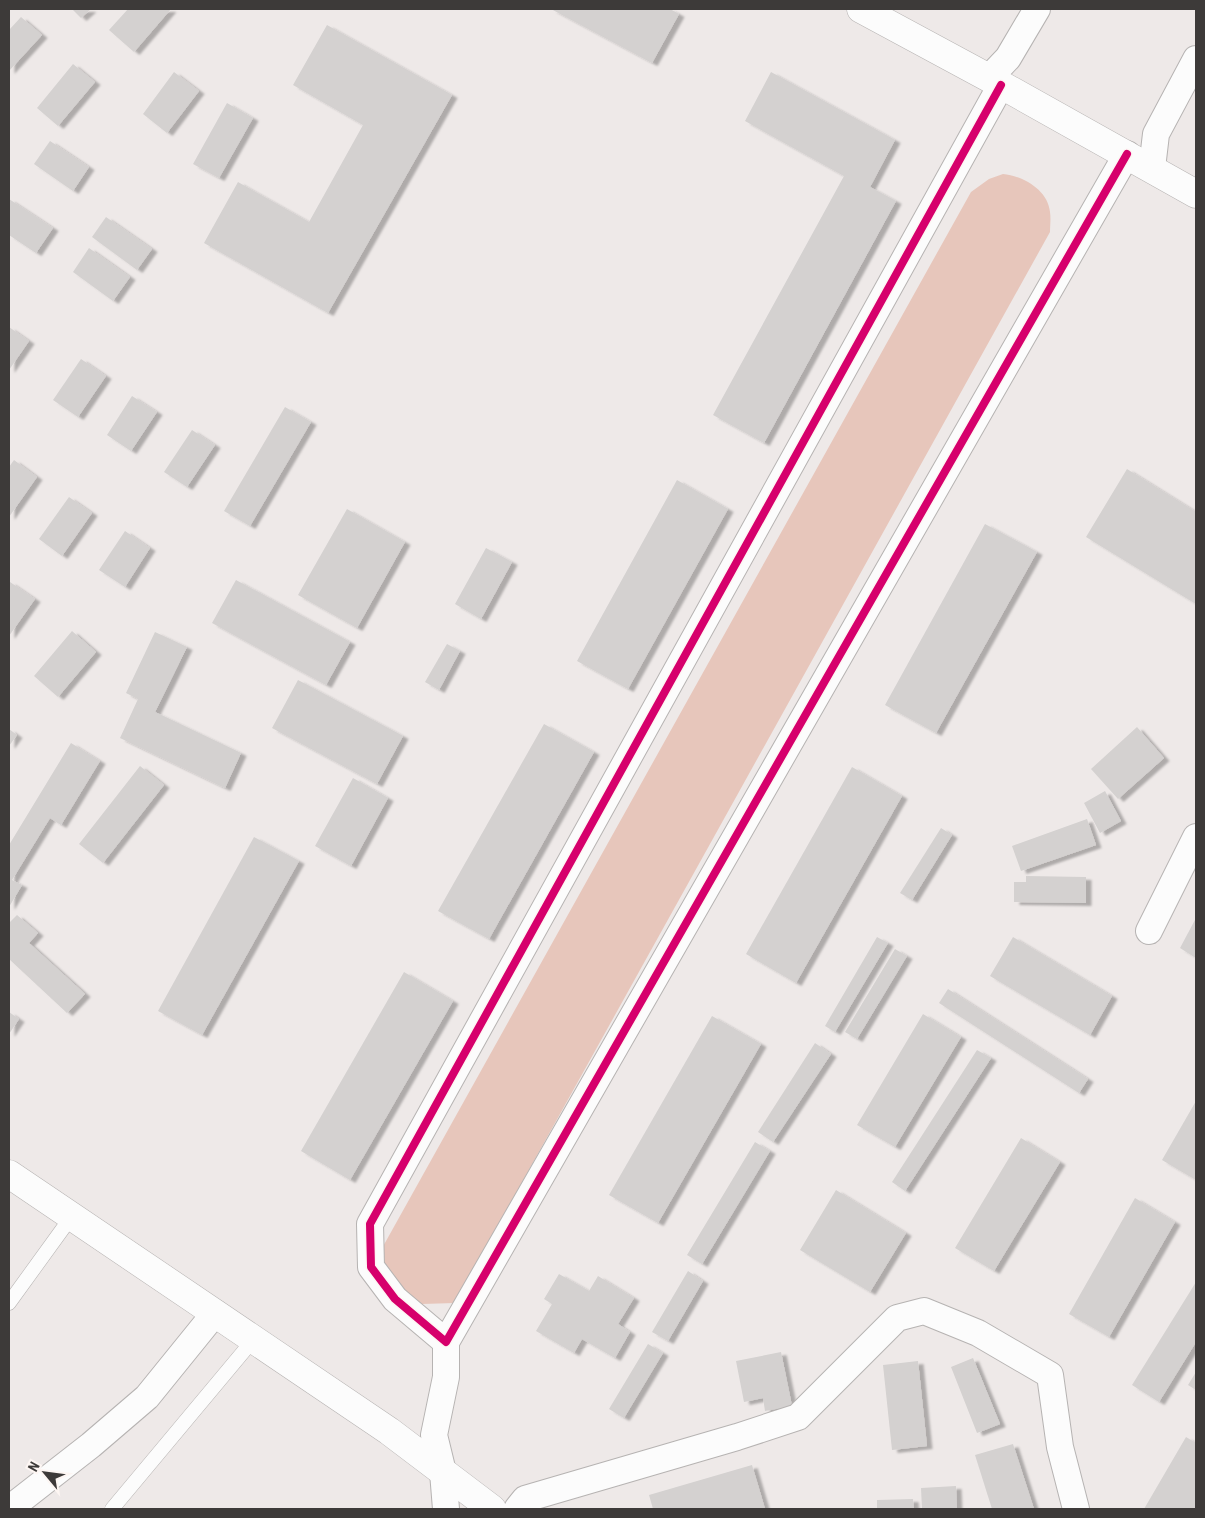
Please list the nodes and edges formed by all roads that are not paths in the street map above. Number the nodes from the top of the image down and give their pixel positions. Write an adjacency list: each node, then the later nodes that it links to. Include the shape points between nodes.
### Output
1 (861, 9): 4 (street)
2 (1037, 9): 4 (street)
3 (1196, 60): 6 (street, via 1156,134)
4 (995, 82): 5 (street); 15 (street, via 370,1224 371,1267 395,1299)
5 (1127, 154): 6 (street); 15 (street)
6 (1152, 168): 7 (street)
7 (1196, 194)
8 (1196, 837): 9 (street)
9 (1149, 931)
10 (9, 1174): 11 (street)
11 (72, 1216): 12 (lane); 13 (street)
12 (9, 1303)
13 (215, 1313): 14 (street); 17 (street, via 147,1397)
14 (254, 1339): 16 (street); 18 (lane)
15 (446, 1342): 16 (street, via 446,1377 434,1435)
16 (443, 1472): 19 (street); 20 (street)
17 (9, 1509)
18 (112, 1509)
19 (446, 1509)
20 (492, 1509)
21 (517, 1509): 22 (street, via 525,1499 798,1417 897,1318 924,1311 978,1332 1050,1376 1060,1447)
22 (1076, 1509)

